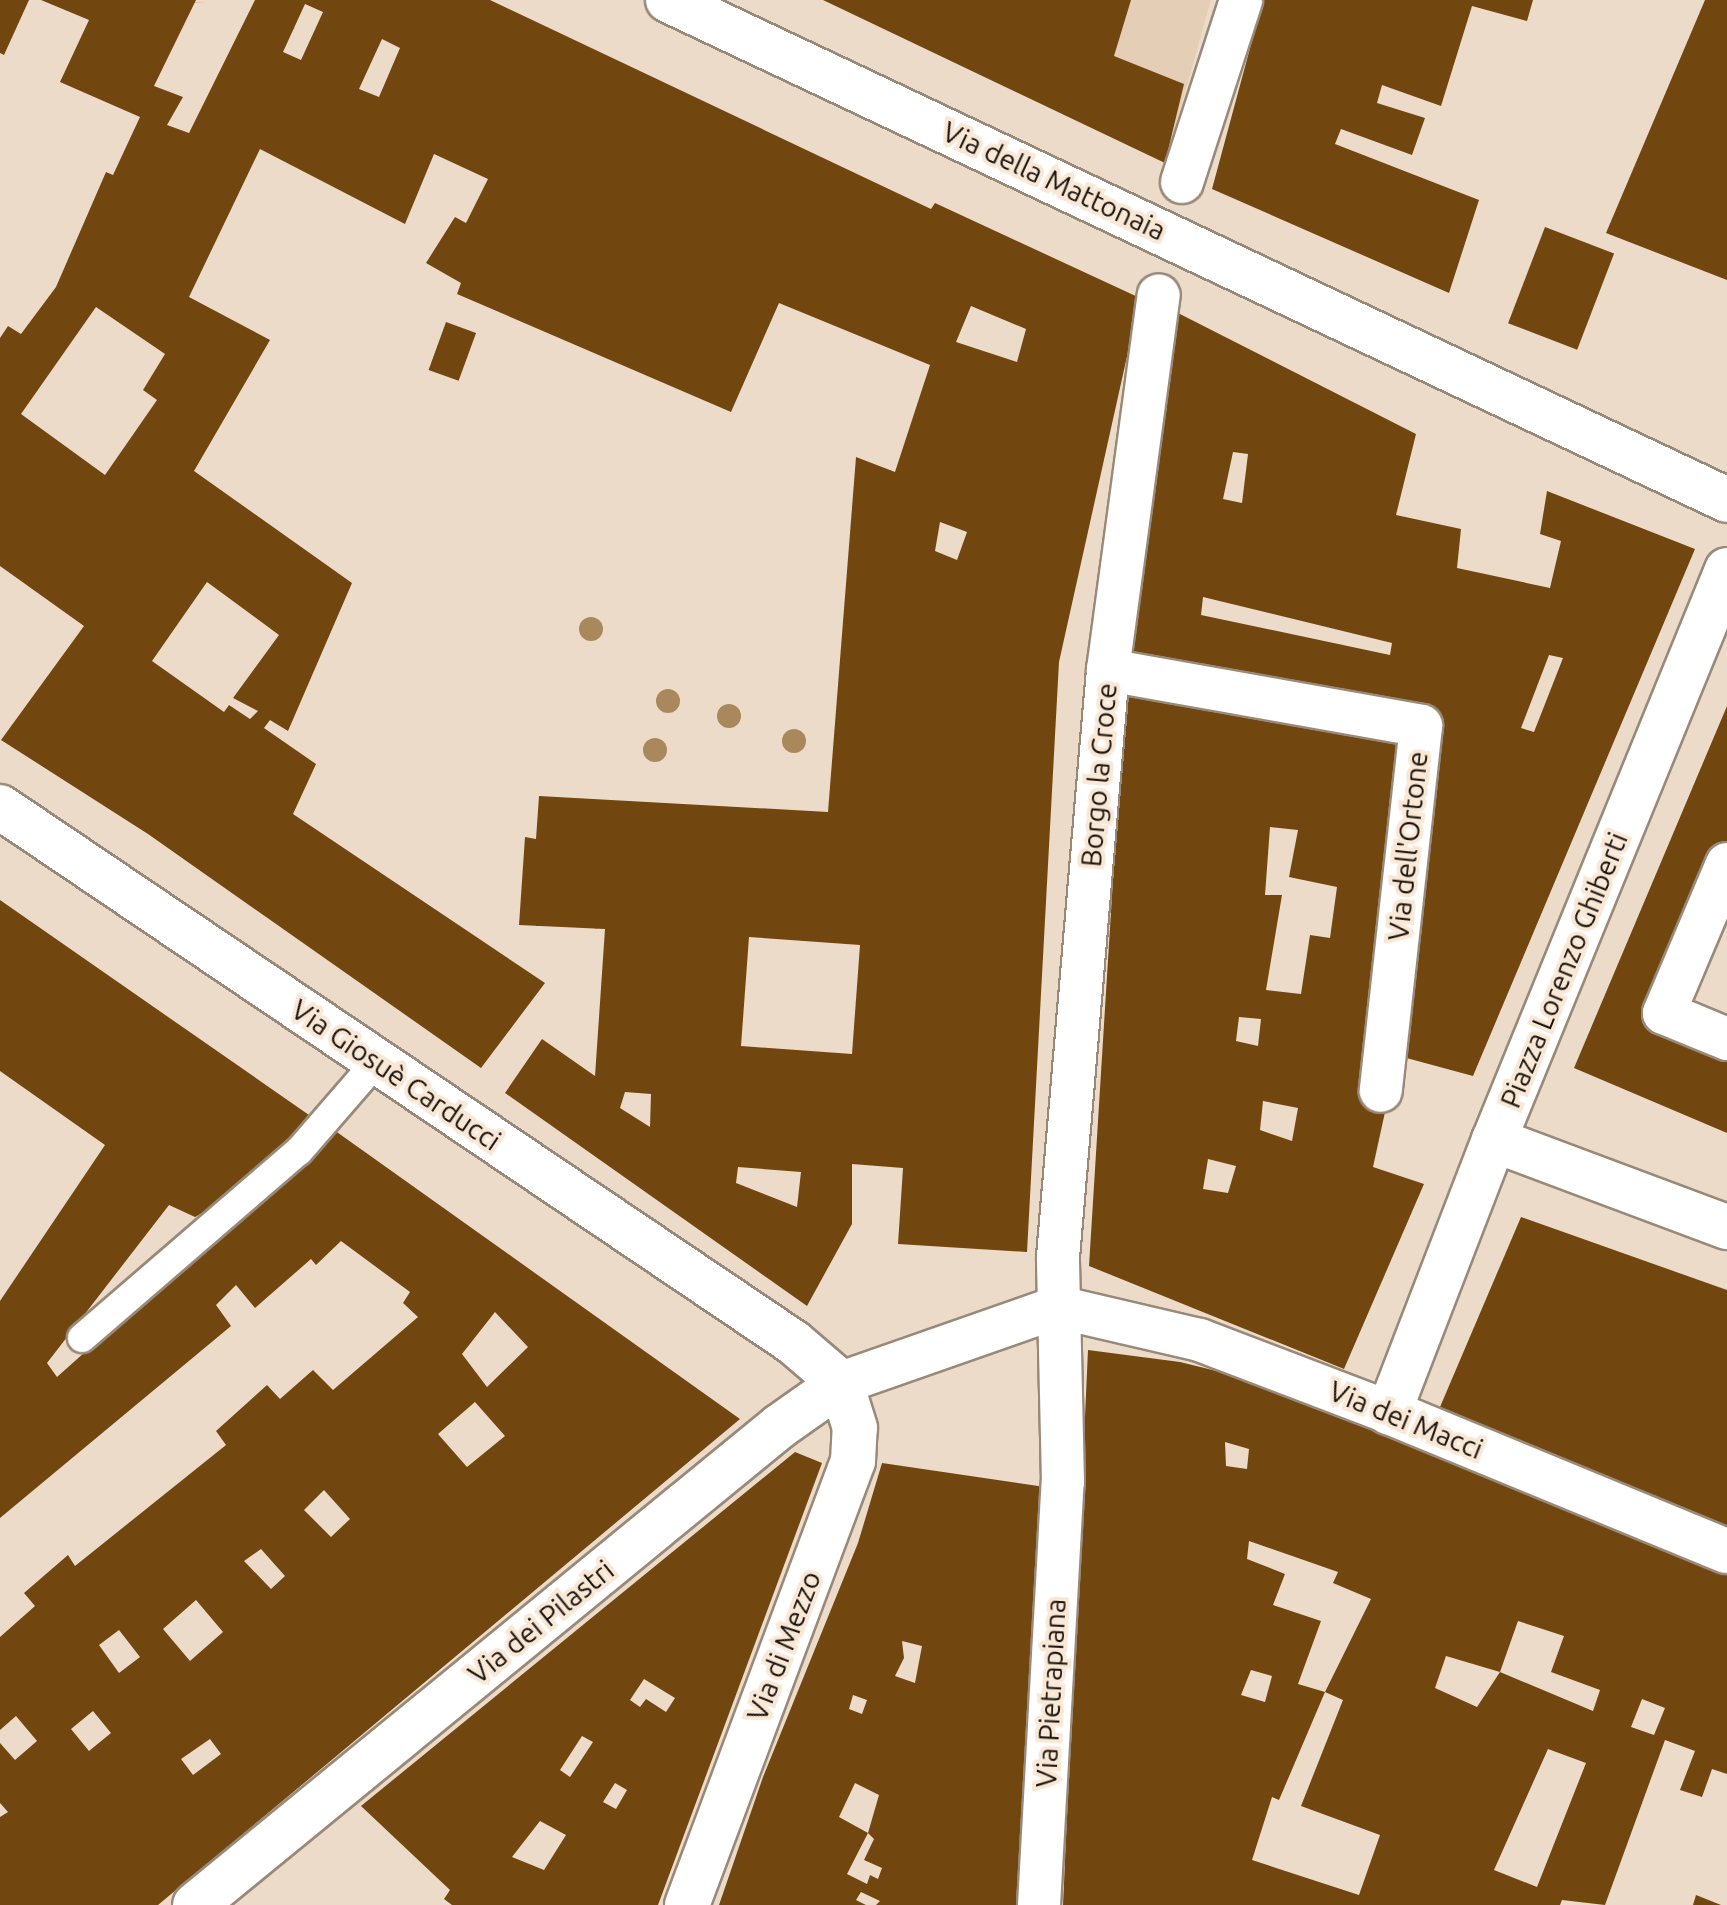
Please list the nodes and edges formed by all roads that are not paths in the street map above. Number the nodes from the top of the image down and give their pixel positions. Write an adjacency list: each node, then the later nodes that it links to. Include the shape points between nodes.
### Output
1 (668, 0): 5 (street, Via della Mattonaia)
2 (1241, 0): 3 (street)
3 (1182, 182)
4 (1159, 295): 7 (street, Borgo la Croce)
5 (1727, 500)
6 (1727, 570): 13 (street, Piazza Lorenzo Ghiberti)
7 (1108, 670): 12 (street, Via dell'Ortone, via 1421,726); 15 (street, Borgo la Croce, via 1058,1257)
8 (0, 807): 11 (street, Via Giosuè Carducci)
9 (1727, 864): 10 (street, via 1664,1013)
10 (1727, 1039)
11 (377, 1061): 16 (lane, via 299,1151); 17 (street, Via Giosuè Carducci, via 793,1342)
12 (1381, 1091)
13 (1494, 1140): 14 (street, Piazza Lorenzo Ghiberti); 18 (street)
14 (1727, 1227)
15 (1068, 1309): 17 (street); 18 (street, Via dei Macci, via 1200,1340); 22 (street, Via Pietrapiana)
16 (82, 1338)
17 (841, 1383): 20 (street, Via dei Pilastri, via 780,1426); 21 (street, Via di Mezzo, via 855,1428 853,1461)
18 (1389, 1412): 19 (street, Via dei Macci)
19 (1727, 1551)
20 (195, 1905)
21 (687, 1905)
22 (1039, 1905)

